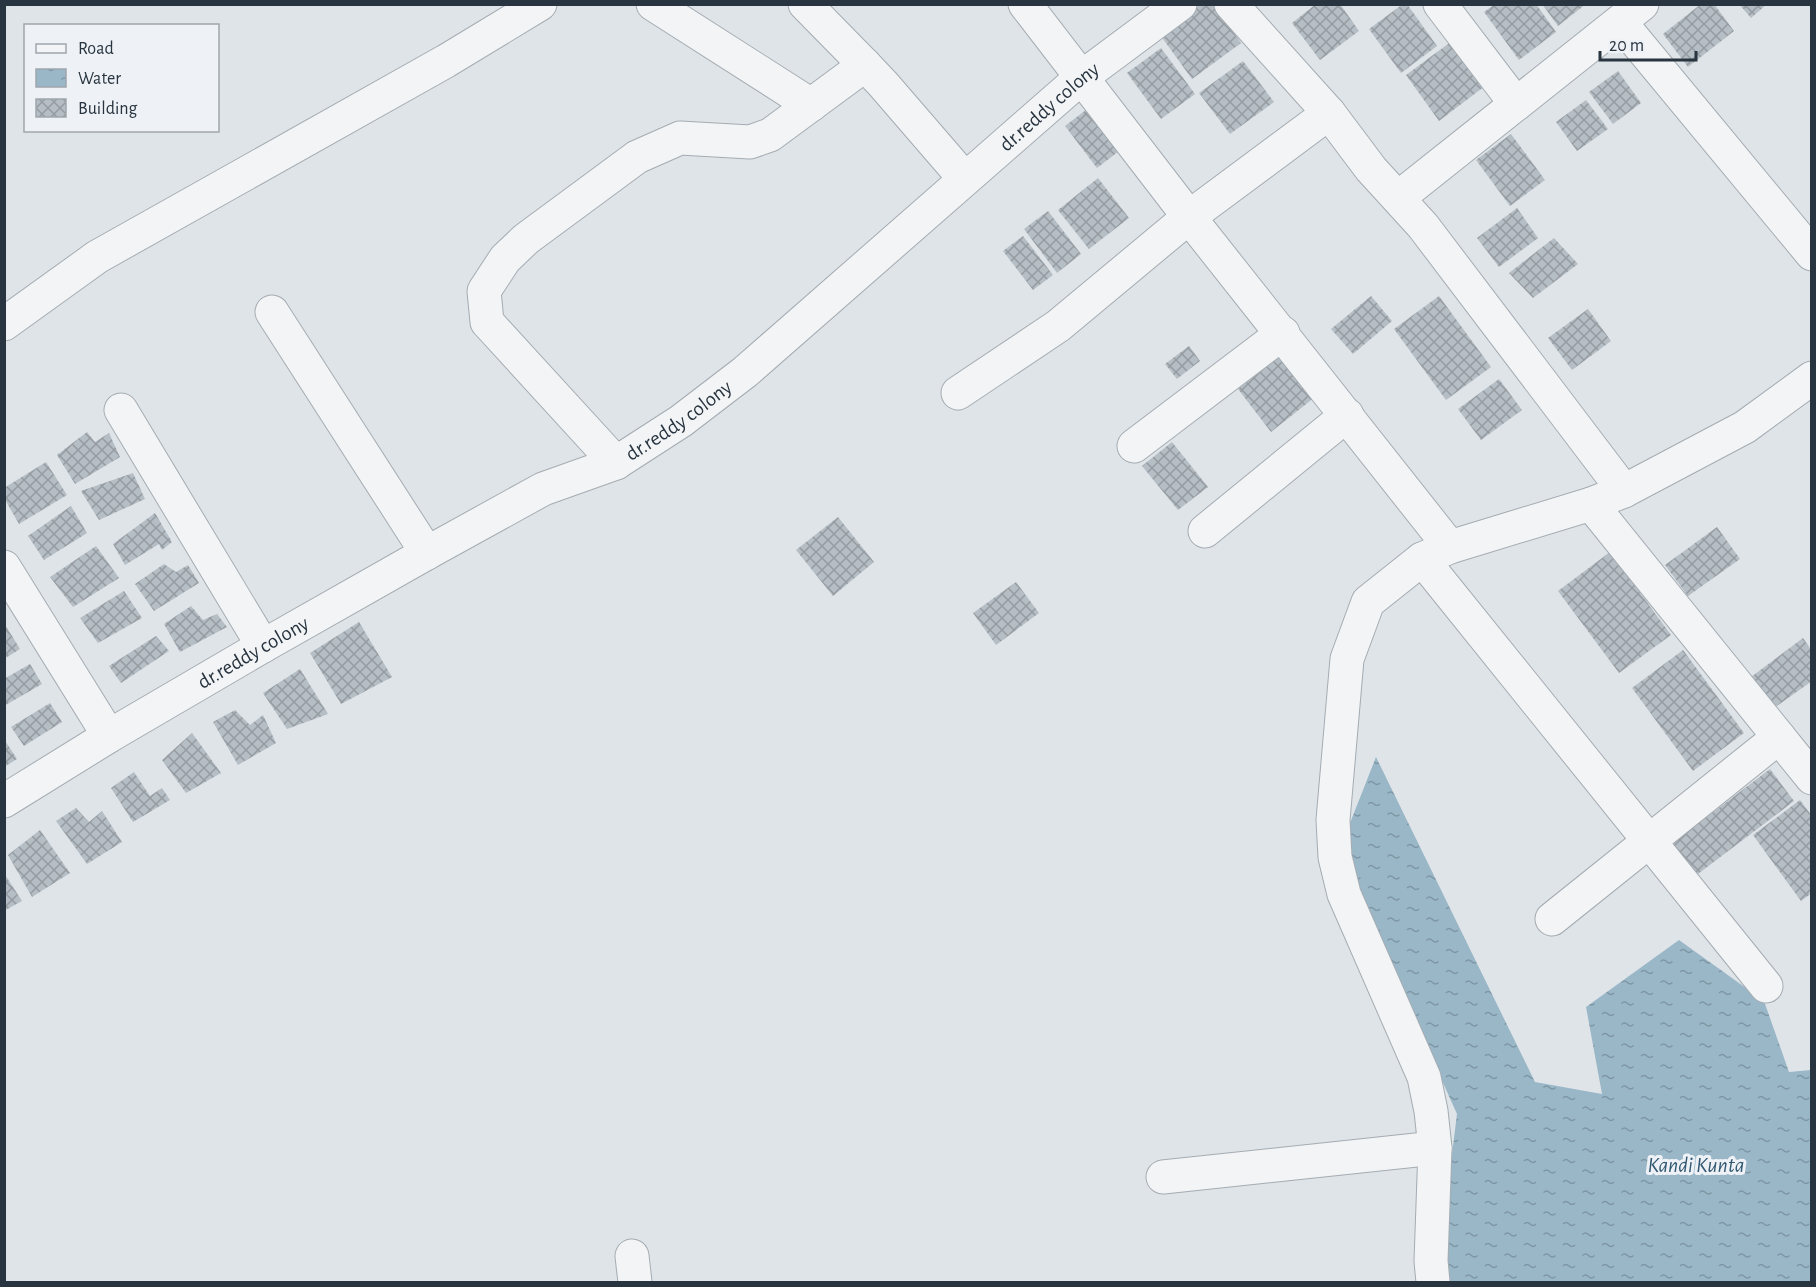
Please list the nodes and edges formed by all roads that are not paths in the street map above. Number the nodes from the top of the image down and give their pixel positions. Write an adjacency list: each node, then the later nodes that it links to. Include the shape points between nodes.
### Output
1 (540, 4): 19 (street, via 98,257)
2 (653, 4): 12 (street)
3 (805, 4): 9 (street)
4 (1025, 4): 10 (street)
5 (1180, 4): 10 (street, dr.reddy colony)
6 (1231, 4): 13 (street)
7 (1440, 4): 11 (street)
8 (1631, 13): 11 (street); 17 (street)
9 (865, 65): 12 (street); 14 (street)
10 (1082, 77): 14 (street, dr.reddy colony); 16 (street)
11 (1516, 104): 15 (street)
12 (810, 105): 26 (street, via 770,135 750,142 680,138 637,158 526,239 505,259 484,291 488,322)
13 (1329, 113): 15 (street); 16 (street)
14 (965, 179): 26 (street, dr.reddy colony, via 745,372 681,421)
15 (1398, 198): 27 (street)
16 (1189, 217): 20 (street); 22 (street, via 1058,326)
17 (1812, 254)
18 (272, 312): 30 (street)
19 (4, 324)
20 (1283, 333): 24 (street); 25 (street)
21 (1812, 378): 27 (street, via 1745,427)
22 (958, 393)
23 (121, 410): 33 (street)
24 (1347, 416): 29 (street); 31 (street)
25 (1134, 446)
26 (616, 463): 30 (street, dr.reddy colony, via 543,489)
27 (1624, 491): 28 (street)
28 (1591, 504): 31 (street); 35 (street)
29 (1205, 531)
30 (427, 553): 33 (street, dr.reddy colony)
31 (1436, 553): 38 (street); 41 (street, via 1368,602 1347,659 1333,820 1335,857 1344,894 1424,1077)
32 (4, 567): 34 (street)
33 (262, 646): 34 (street, dr.reddy colony)
34 (109, 736): 37 (street, dr.reddy colony)
35 (1779, 737): 36 (street); 38 (street)
36 (1812, 778)
37 (4, 801)
38 (1649, 841): 39 (street); 40 (street)
39 (1552, 919)
40 (1766, 986)
41 (1435, 1148): 42 (street); 43 (street)
42 (1163, 1177)
43 (1433, 1282)

